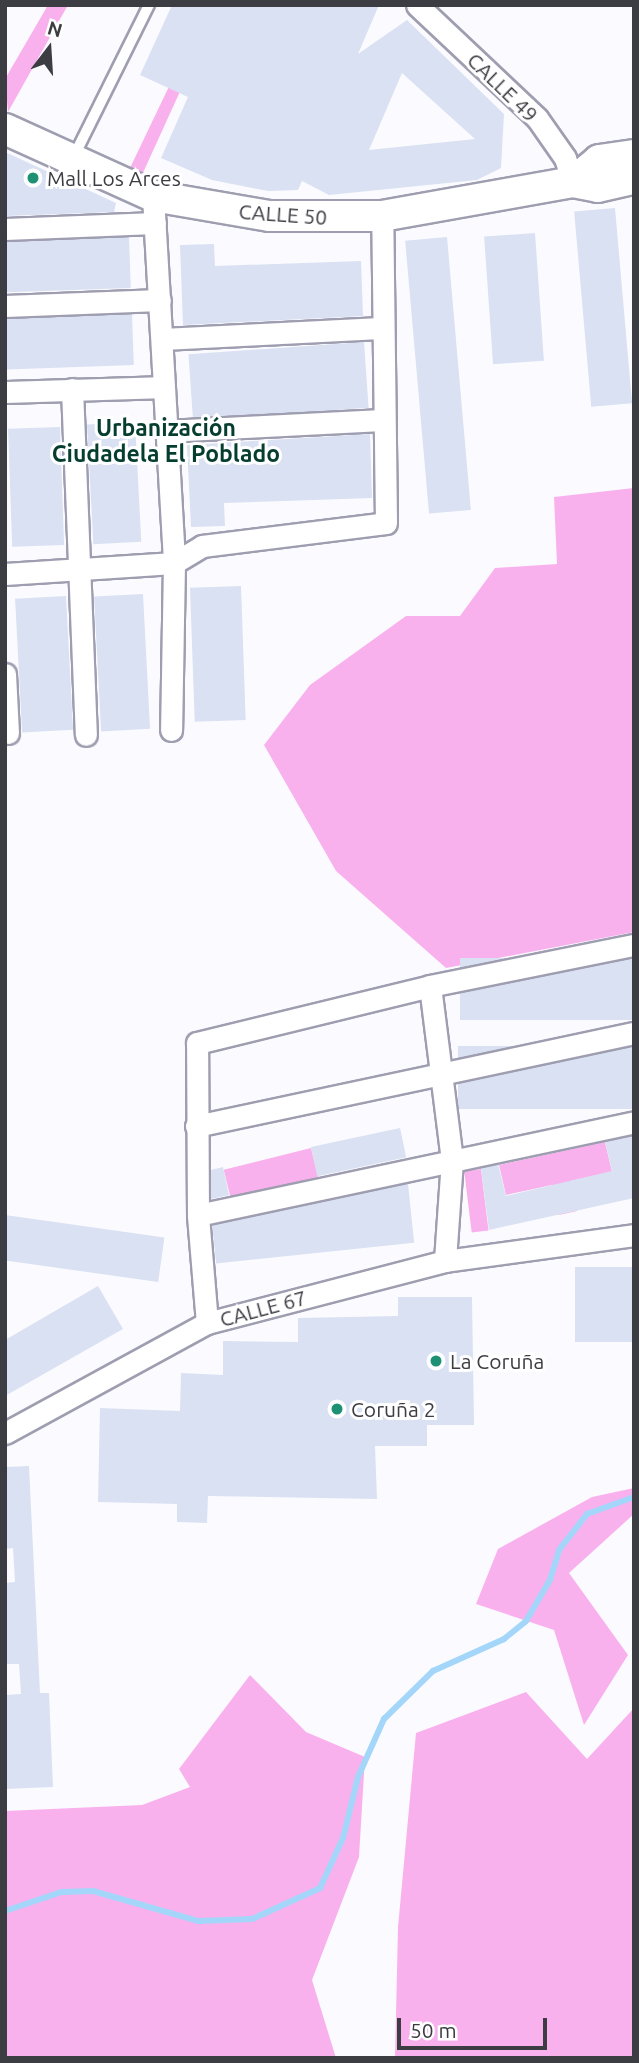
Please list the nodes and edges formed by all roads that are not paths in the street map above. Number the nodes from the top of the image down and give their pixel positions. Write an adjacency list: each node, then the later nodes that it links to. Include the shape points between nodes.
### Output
1 (149, 5): 5 (lane)
2 (417, 5): 7 (street, CALLE 49, via 537,118 565,158)
3 (5, 130): 5 (main road, CALLE 50)
4 (634, 155): 7 (main road, CALLE 50, via 598,160)
5 (71, 163): 8 (main road, CALLE 50)
6 (634, 179): 7 (main road, CALLE 50, via 598,187)
7 (573, 182): 9 (main road, CALLE 50)
8 (154, 210): 9 (main road, CALLE 50); 10 (street); 11 (street)
9 (382, 216): 13 (street)
10 (5, 229)
11 (160, 300): 12 (street); 14 (street)
12 (5, 306)
13 (380, 328): 14 (street); 18 (street)
14 (163, 339): 15 (street)
15 (164, 387): 16 (street); 19 (street)
16 (72, 389): 17 (street); 21 (street)
17 (5, 392)
18 (382, 420): 19 (street); 20 (street, via 386,523 202,546)
19 (166, 431): 20 (street)
20 (174, 563): 21 (street); 24 (street)
21 (79, 570): 22 (street); 26 (street)
22 (5, 574)
23 (5, 674): 25 (street)
24 (171, 730)
25 (8, 733)
26 (86, 735)
27 (634, 945): 28 (street)
28 (430, 986): 30 (street); 32 (street, via 197,1043)
29 (634, 1033): 30 (street)
30 (440, 1073): 32 (street); 33 (street)
31 (634, 1122): 33 (street)
32 (196, 1126): 34 (street)
33 (452, 1160): 34 (street); 36 (street)
34 (198, 1215): 37 (street)
35 (634, 1235): 36 (street, CALLE 67, via 544,1243)
36 (446, 1261): 37 (street, CALLE 67)
37 (207, 1323): 38 (street, CALLE 67)
38 (5, 1433)

